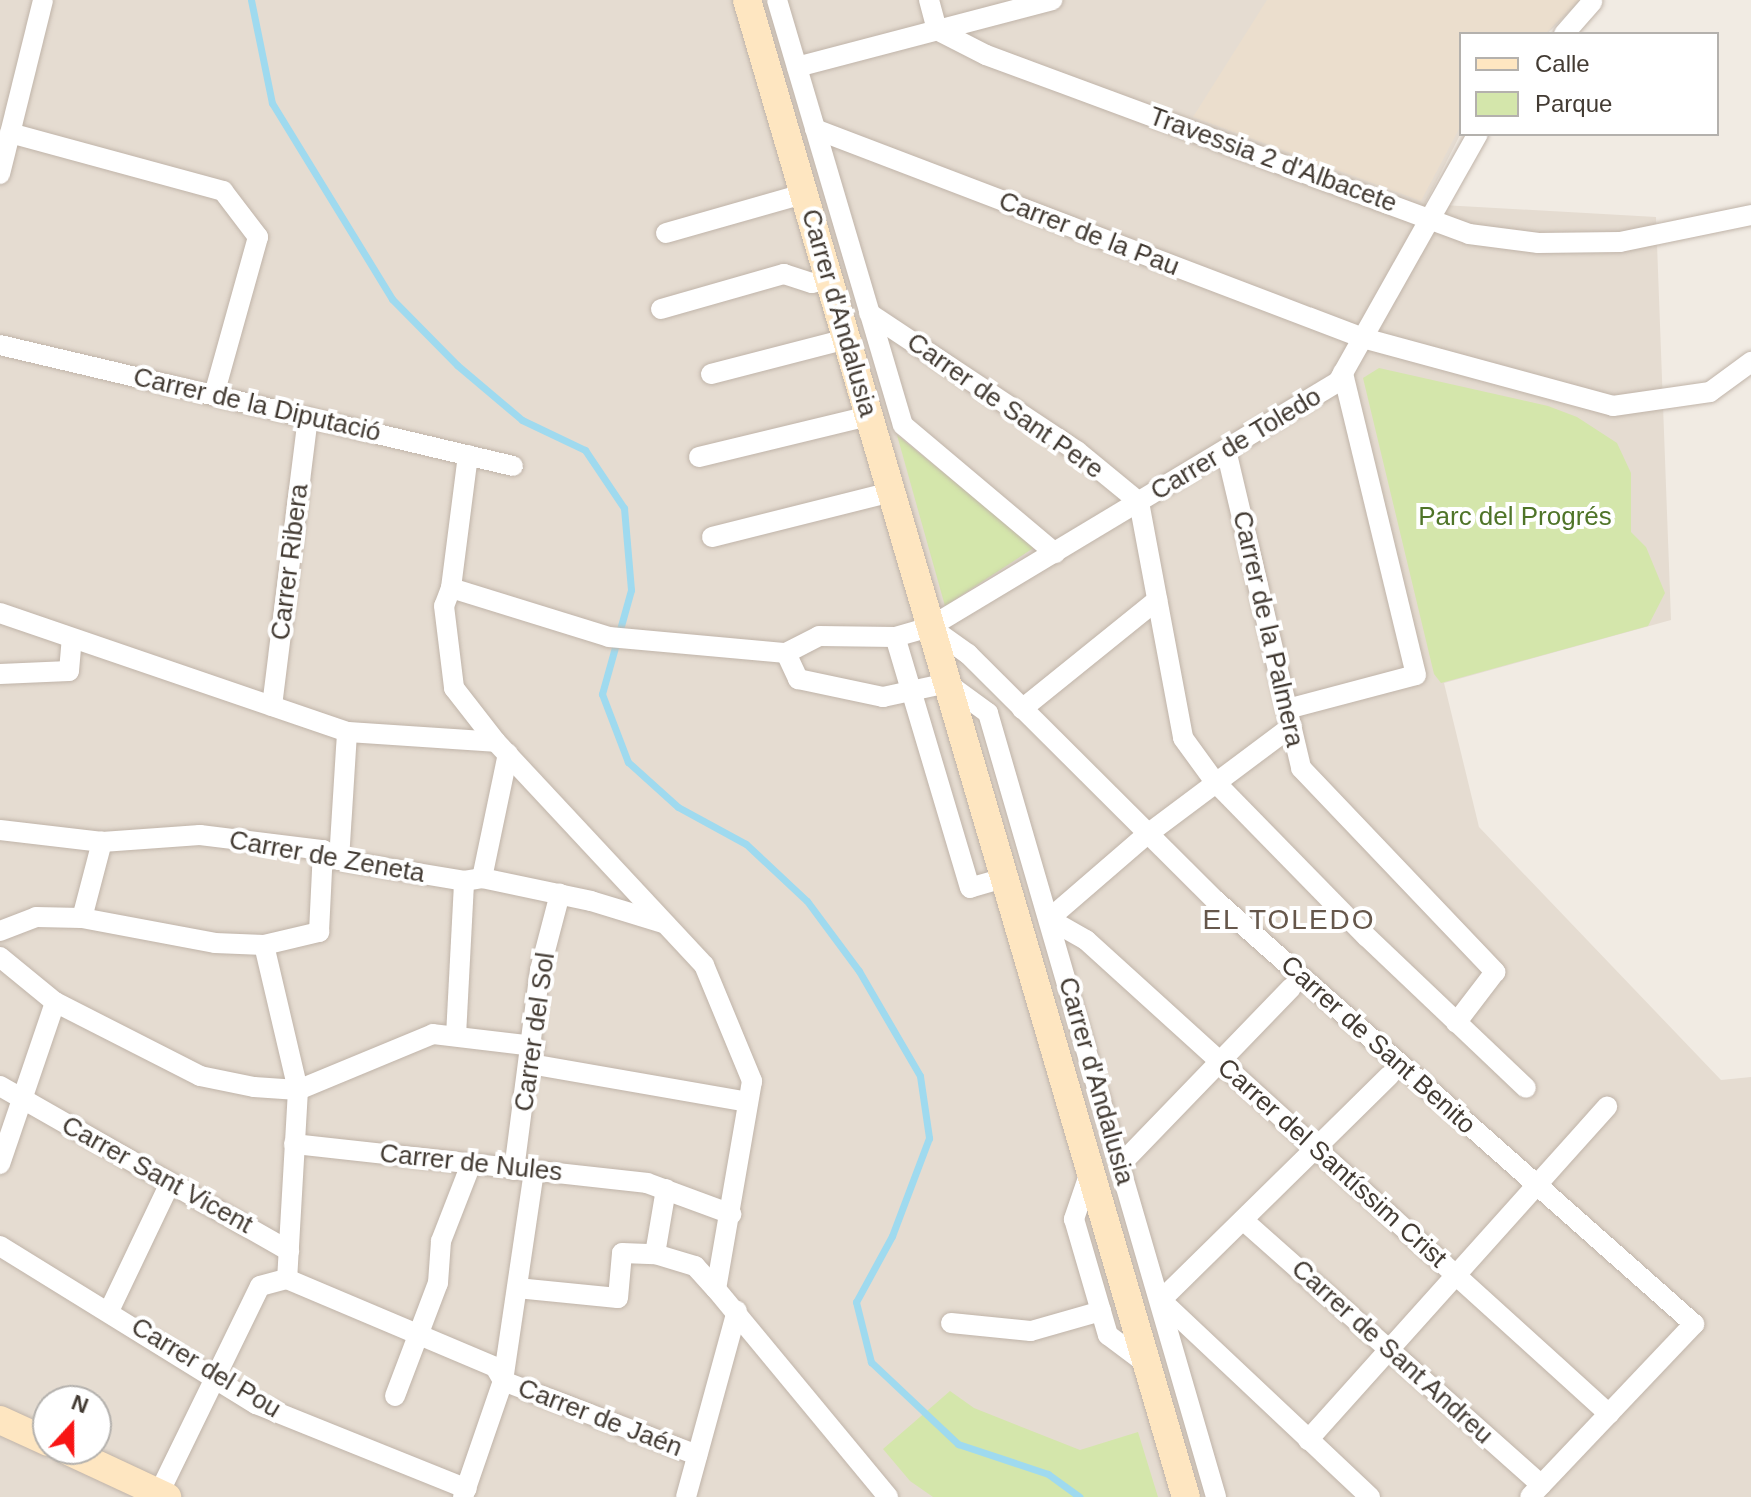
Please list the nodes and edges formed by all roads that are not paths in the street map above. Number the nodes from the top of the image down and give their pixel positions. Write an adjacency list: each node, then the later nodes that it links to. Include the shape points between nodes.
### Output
1 (43, 0): 11 (street)
2 (747, 0): 14 (street, Carrer d'Andalusia)
3 (777, 0): 9 (street, Carrer d'Andalusia)
4 (929, 0): 7 (street)
5 (1052, 0): 7 (street)
6 (1592, 2): 8 (street)
7 (937, 30): 9 (street); 16 (street, Travessia 2 d'Albacete, via 986,55)
8 (1566, 32)
9 (797, 67): 10 (street, Carrer d'Andalusia)
10 (815, 129): 20 (street, Carrer d'Andalusia); 21 (street, Carrer de la Pau)
11 (10, 133): 13 (street); 27 (street, via 223,191 258,237)
12 (1477, 136): 16 (street, Carrer de Toledo)
13 (0, 174)
14 (803, 194): 17 (street); 18 (street, Carrer d'Andalusia)
15 (1751, 215): 16 (street, Travessia 2 d'Albacete, via 1620,242 1538,243 1469,234)
16 (1431, 218): 21 (street, Carrer de Toledo)
17 (666, 233)
18 (828, 279): 19 (street, via 812,283 784,274); 22 (street, Carrer d'Andalusia)
19 (661, 309)
20 (869, 313): 35 (street, Carrer de Sant Pere, via 1077,451); 37 (street, Carrer d'Andalusia, via 903,425)
21 (1363, 338): 24 (street, Carrer de la Pau, via 1613,406 1710,392); 25 (street, Carrer de Toledo)
22 (846, 339): 26 (street); 28 (street, Carrer d'Andalusia)
23 (0, 345): 27 (street, Carrer de la Diputació)
24 (1751, 362)
25 (1343, 373): 30 (street, Carrer de Toledo, via 1338,382); 50 (street, via 1416,675)
26 (711, 374)
27 (214, 395): 29 (street, Carrer de la Diputació)
28 (869, 416): 32 (street); 34 (street, Carrer d'Andalusia)
29 (308, 417): 31 (street, Carrer de la Diputació); 48 (street, Carrer Ribera)
30 (1226, 450): 35 (street, Carrer de Toledo); 50 (street, Carrer de la Palmera)
31 (468, 455): 33 (street, Carrer de la Diputació); 38 (street)
32 (699, 457)
33 (513, 466)
34 (891, 492): 36 (street); 41 (street, Carrer d'Andalusia)
35 (1139, 502): 37 (street, Carrer de Toledo); 39 (street)
36 (712, 537)
37 (1055, 553): 41 (street, Carrer de Toledo)
38 (451, 588): 44 (street, via 609,637); 54 (street, via 444,606 454,688)
39 (1157, 600): 49 (street); 56 (street, via 1183,738)
40 (0, 613): 43 (street)
41 (930, 627): 42 (street); 46 (street, Carrer d'Andalusia); 49 (street, Carrer de Sant Benito, via 968,654)
42 (895, 637): 44 (street, via 819,636); 47 (street)
43 (72, 638): 45 (street, via 69,671); 48 (street)
44 (786, 653): 47 (street, via 798,679 883,697)
45 (0, 674)
46 (947, 683): 47 (street); 51 (street, Carrer d'Andalusia); 66 (street, Carrer d'Andalusia, via 988,713)
47 (911, 691): 53 (street)
48 (272, 706): 52 (street)
49 (1022, 709): 59 (street, Carrer de Sant Benito)
50 (1290, 718): 56 (street); 73 (street, Carrer de la Palmera, via 1301,768 1495,972)
51 (958, 721): 53 (street); 55 (street, Carrer d'Andalusia)
52 (347, 732): 54 (street); 61 (street)
53 (923, 732): 57 (street)
54 (502, 748): 63 (street); 67 (street)
55 (973, 771): 57 (street); 62 (street, Carrer d'Andalusia)
56 (1215, 782): 59 (street); 73 (street)
57 (938, 783): 62 (street, via 970,888)
58 (0, 830): 60 (street, Carrer de Zeneta)
59 (1145, 836): 66 (street); 93 (street, Carrer de Sant Benito)
60 (102, 842): 61 (street, Carrer de Zeneta, via 200,835); 65 (street)
61 (331, 855): 63 (street, Carrer de Zeneta); 69 (street, via 319,932)
62 (1004, 878): 90 (street, Carrer d'Andalusia)
63 (473, 879): 64 (street, Carrer de Zeneta); 74 (street)
64 (560, 894): 67 (street, Carrer de Zeneta); 75 (street, Carrer del Sol, via 540,970)
65 (82, 918): 68 (street, via 36,917); 69 (street, via 215,943)
66 (1049, 919): 76 (street, Carrer del Santíssim Crist, via 1086,940); 88 (street, Carrer d'Andalusia)
67 (667, 925): 82 (street, via 704,965 752,1081)
68 (0, 931)
69 (264, 945): 80 (street)
70 (0, 957): 72 (street)
71 (1291, 988): 76 (street)
72 (55, 1002): 80 (street, via 200,1076); 81 (street)
73 (1456, 1023): 79 (street)
74 (456, 1036): 75 (street); 80 (street, via 433,1034)
75 (532, 1055): 82 (street); 89 (street, Carrer del Sol)
76 (1220, 1061): 85 (street, Carrer del Santíssim Crist); 88 (street)
77 (1389, 1076): 85 (street)
78 (0, 1086): 81 (street, Carrer Sant Vicent)
79 (1526, 1088)
80 (298, 1090): 84 (street)
81 (25, 1100): 86 (street); 91 (street, Carrer Sant Vicent)
82 (748, 1102): 94 (street)
83 (1607, 1107): 93 (street)
84 (294, 1144): 87 (street, Carrer de Nules); 97 (street)
85 (1315, 1148): 95 (street); 99 (street, Carrer del Santíssim Crist)
86 (0, 1164)
87 (471, 1164): 89 (street, Carrer de Nules); 107 (street, via 441,1241 438,1283)
88 (1121, 1164): 103 (street, Carrer d'Andalusia)
89 (524, 1170): 92 (street, Carrer de Nules); 101 (street, Carrer del Sol)
90 (1090, 1172): 105 (street, Carrer d'Andalusia, via 1074,1219); 109 (street, Carrer d'Andalusia)
91 (170, 1183): 97 (street, Carrer Sant Vicent); 104 (street)
92 (657, 1186): 94 (street, Carrer de Nules); 98 (street)
93 (1536, 1186): 99 (street); 113 (street, Carrer de Sant Benito, via 1694,1324)
94 (732, 1208): 102 (street)
95 (1243, 1220): 103 (street); 108 (street, Carrer de Sant Andreu)
96 (0, 1246): 104 (street, Carrer del Pou)
97 (289, 1251): 100 (street)
98 (644, 1254): 101 (street, via 622,1253 618,1298); 102 (street, via 695,1266)
99 (1456, 1275): 108 (street); 113 (street, Carrer del Santíssim Crist)
100 (287, 1279): 107 (street, Carrer de Jaén); 110 (street, via 260,1286)
101 (517, 1288): 111 (street, Carrer del Sol)
102 (728, 1300): 117 (street); 125 (street)
103 (1161, 1300): 116 (street); 123 (street, Carrer d'Andalusia)
104 (109, 1311): 110 (street, Carrer del Pou)
105 (1101, 1311): 106 (street, via 1031,1331); 109 (street, Carrer d'Andalusia, via 1108,1335)
106 (951, 1323)
107 (419, 1331): 111 (street, Carrer de Jaén, via 495,1367); 112 (street)
108 (1389, 1350): 116 (street); 119 (street, Carrer de Sant Andreu)
109 (1148, 1365): 122 (street, Carrer d'Andalusia)
110 (215, 1375): 120 (street); 121 (street, Carrer del Pou, via 256,1404)
111 (503, 1381): 117 (street, Carrer de Jaén); 121 (street, Carrer del Sol)
112 (395, 1396)
113 (1609, 1414): 119 (street)
114 (0, 1420): 115 (street)
115 (32, 1435)
116 (1308, 1440): 126 (street)
117 (697, 1455): 124 (street)
118 (96, 1465): 120 (street)
119 (1536, 1491)
120 (151, 1493)
121 (465, 1493)
122 (1186, 1495): 123 (street)
123 (1221, 1495)
124 (686, 1497)
125 (888, 1497)
126 (1370, 1497)

